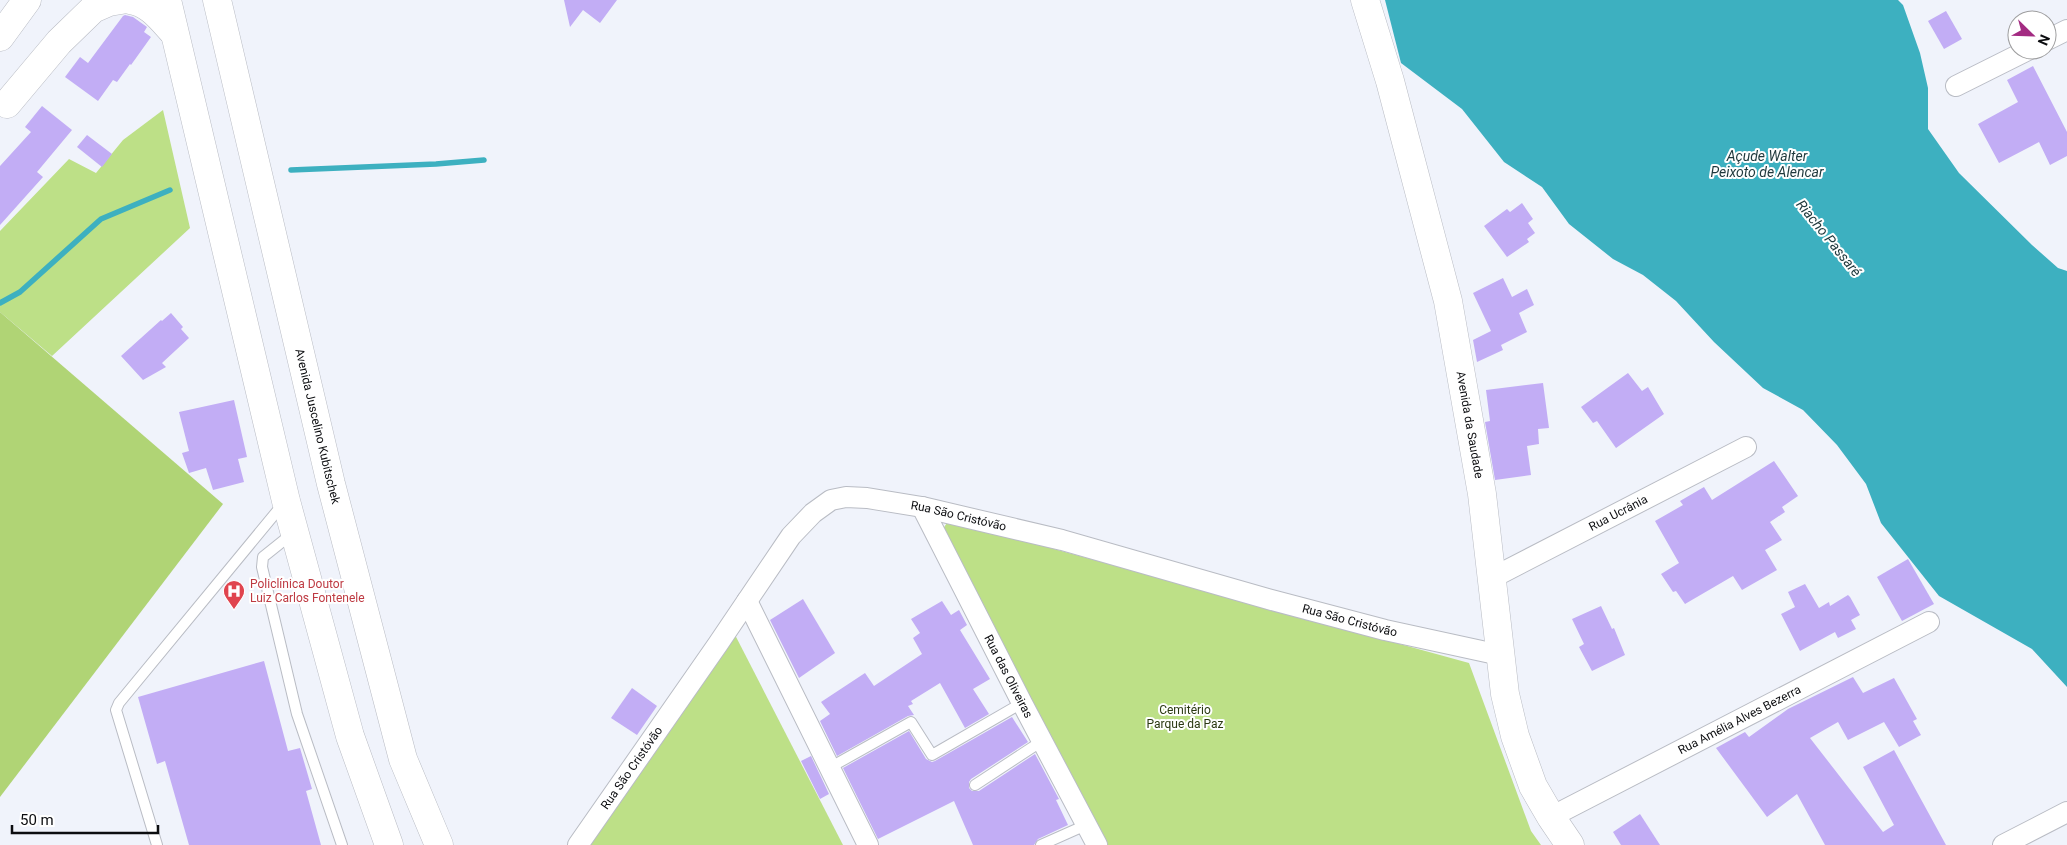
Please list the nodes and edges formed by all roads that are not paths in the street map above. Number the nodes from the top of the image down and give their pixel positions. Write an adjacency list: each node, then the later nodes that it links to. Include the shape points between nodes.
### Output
1 (27, 0): 9 (main road)
2 (78, 0): 12 (main road)
3 (121, 0): 12 (main road, via 93,9 59,42)
4 (130, 0): 8 (main road, via 150,8)
5 (167, 0): 8 (main road)
6 (217, 0): 31 (main road, Avenida Juscelino Kubitschek, via 329,475 395,731 403,759)
7 (1365, 0): 17 (main road, Avenida da Saudade, via 1448,301 1482,494)
8 (174, 33): 14 (main road)
9 (0, 37)
10 (2008, 60): 11 (street)
11 (1956, 86)
12 (3, 107)
13 (1746, 447): 17 (street, Rua Ucrânia)
14 (286, 501): 16 (main road); 28 (lane, via 116,710)
15 (922, 507): 18 (street, Rua São Cristóvão, via 867,498 831,500 791,536); 20 (street, Rua São Cristóvão, via 1062,540 1367,625); 21 (street, Rua das Oliveiras)
16 (294, 532): 29 (lane, via 263,557 262,567 297,714); 30 (main road, via 350,736)
17 (1492, 578): 20 (main road, Avenida da Saudade)
18 (747, 601): 23 (street); 32 (street, Rua São Cristóvão)
19 (1930, 622): 26 (street, Rua Amélia Alves Bezerra)
20 (1500, 655): 26 (main road, Avenida da Saudade, via 1515,736 1533,786)
21 (1022, 703): 22 (street, Rua das Oliveiras); 23 (lane, via 932,755 911,722)
22 (1042, 741): 24 (lane); 27 (street, Rua das Oliveiras)
23 (829, 768): 33 (street)
24 (975, 785)
25 (2067, 812): 37 (street)
26 (1550, 817): 36 (main road, Avenida da Saudade)
27 (1086, 825): 34 (lane); 35 (street, Rua das Oliveiras)
28 (157, 845)
29 (342, 845)
30 (389, 845)
31 (439, 845)
32 (578, 845)
33 (868, 845)
34 (1040, 845)
35 (1097, 845)
36 (1570, 845)
37 (2002, 845)

